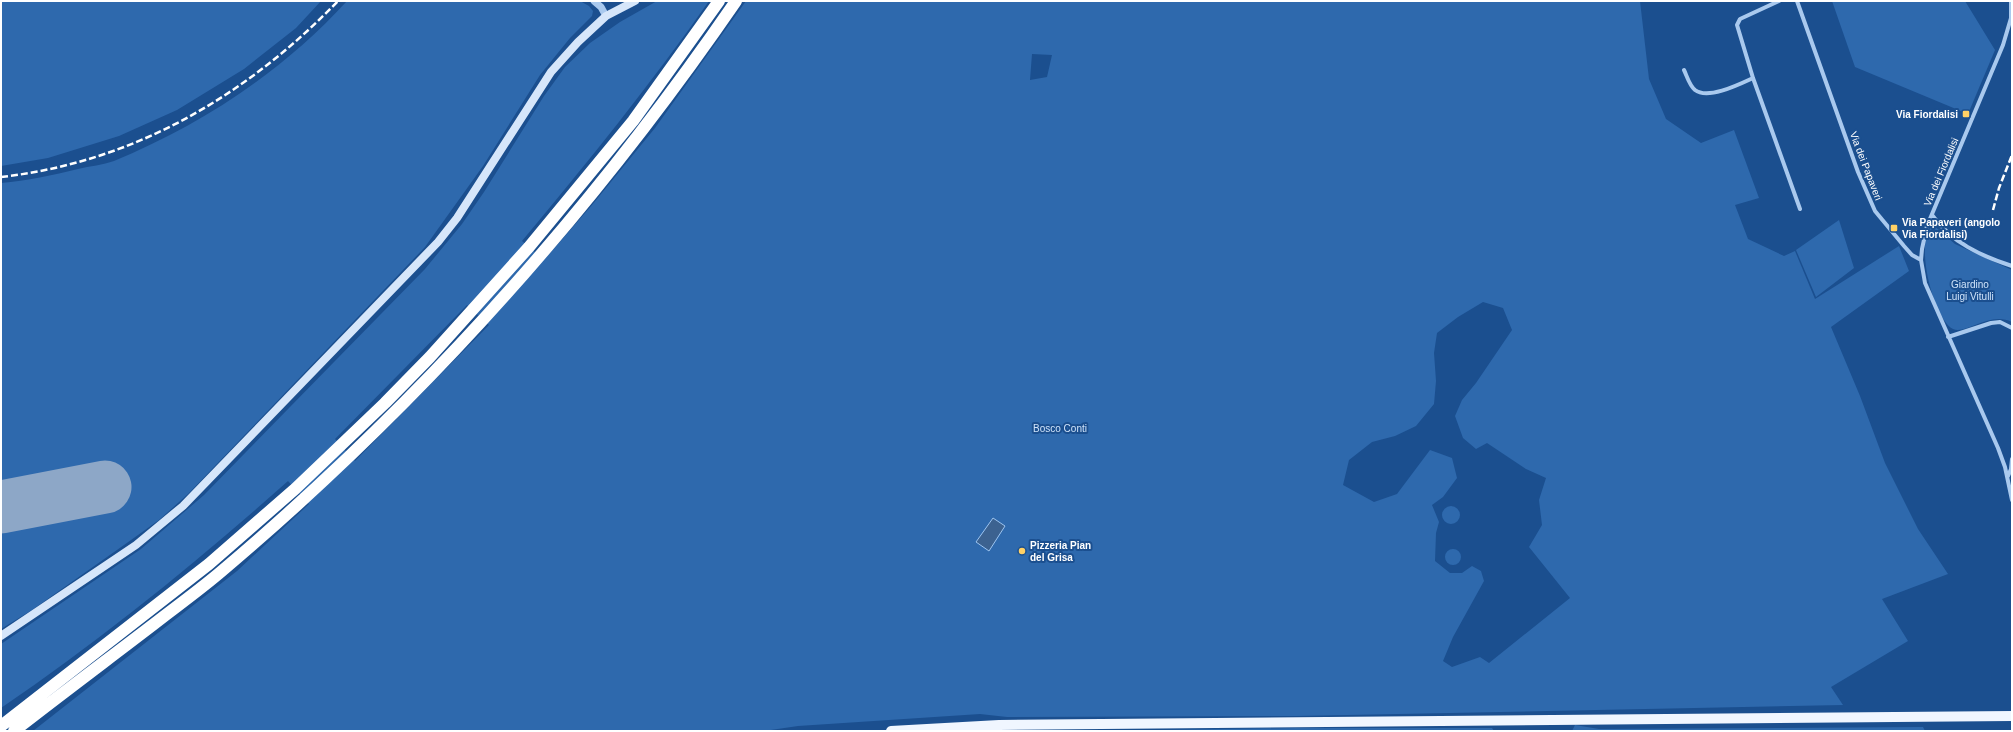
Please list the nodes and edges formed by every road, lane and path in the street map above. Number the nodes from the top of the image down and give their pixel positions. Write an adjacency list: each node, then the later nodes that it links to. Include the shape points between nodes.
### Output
1 (594, 1): 8 (street)
2 (635, 1): 8 (main road)
3 (719, 1): 22 (highway, via 633,121 529,247 425,362 295,489 209,564)
4 (736, 1): 23 (highway, via 645,127 540,256 484,319 351,456 221,572)
5 (1779, 1): 10 (street, via 1740,19 1737,26)
6 (1797, 1): 13 (street, Via dei Papaveri, via 1858,172 1875,211 1912,255)
7 (2011, 1): 12 (street, Via dei Fiordalisi, via 2011,18 2003,45)
8 (606, 16): 20 (main road, via 551,72 457,218 438,242 223,466 183,506 136,545)
9 (1684, 70): 10 (street, via 1695,90 1712,93)
10 (1753, 78): 11 (street)
11 (1800, 209)
12 (1932, 215): 13 (street, Via dei Fiordalisi, via 1924,237); 14 (street, via 1947,234 1957,241)
13 (1921, 260): 16 (street, via 1925,282)
14 (2012, 266)
15 (2012, 328): 16 (street, via 2000,322 1991,323)
16 (1948, 337): 18 (street, via 1998,448)
17 (2012, 459): 18 (street)
18 (2007, 476): 19 (street)
19 (2012, 500)
20 (1, 636)
21 (2012, 716): 24 (main road, via 999,725)
22 (1, 726)
23 (14, 731)
24 (891, 731)

